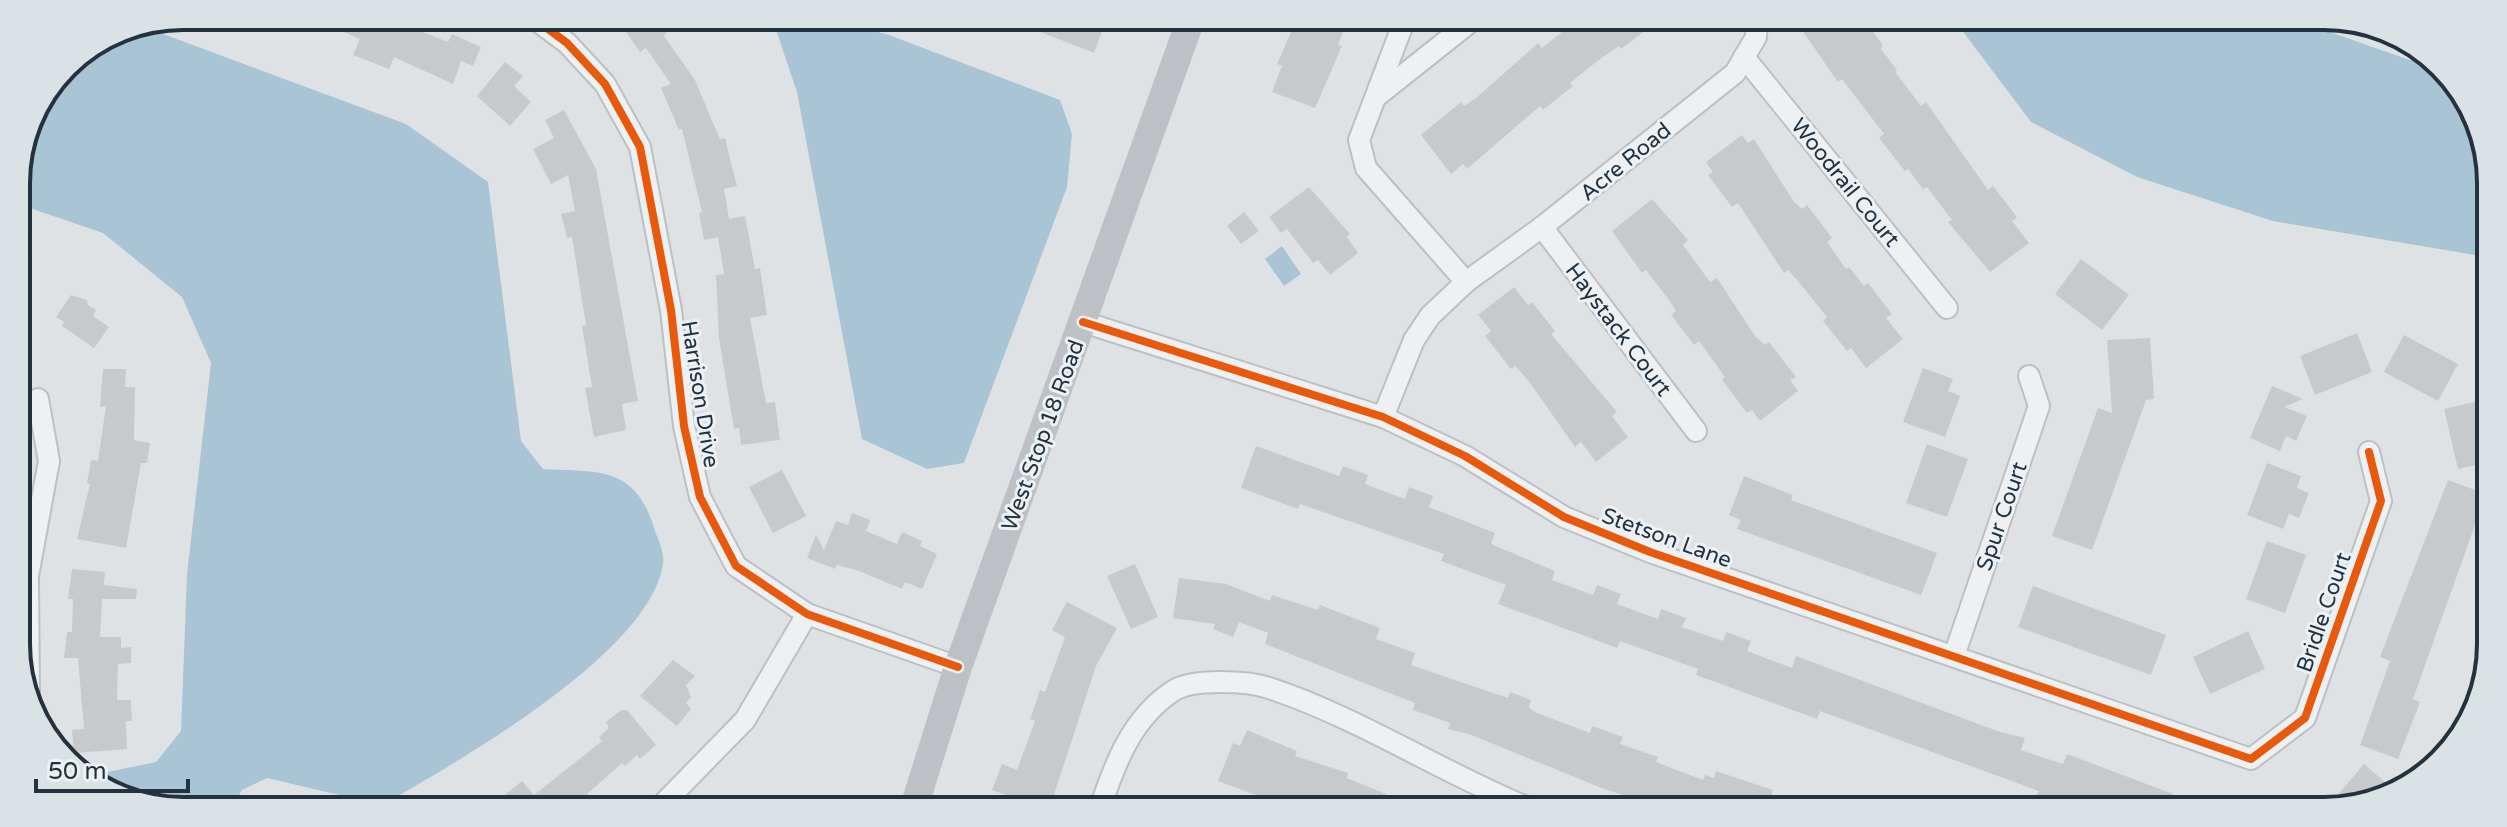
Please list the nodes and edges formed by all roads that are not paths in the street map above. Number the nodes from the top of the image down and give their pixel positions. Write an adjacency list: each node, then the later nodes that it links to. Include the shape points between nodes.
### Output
1 (550, 30): 18 (street, Harrison Drive, via 605,84 640,147 700,497 736,566)
2 (1187, 30): 11 (street, West Stop 18 Road)
3 (1401, 30): 7 (street)
4 (1460, 30): 7 (street)
5 (1756, 30): 6 (street, Acre Road)
6 (1744, 57): 8 (street, Acre Road, via 1735,73); 10 (street, Woodrail Court)
7 (1377, 96): 9 (street, via 1359,140 1366,168)
8 (1542, 227): 9 (street, Acre Road); 15 (street, Haystack Court)
9 (1466, 282): 14 (street, Acre Road, via 1430,316 1414,340)
10 (1947, 308)
11 (1083, 322): 14 (street, Stetson Lane); 20 (street, West Stop 18 Road)
12 (2029, 376): 19 (street, Spur Court, via 2039,406)
13 (38, 399): 17 (street, via 49,461)
14 (1383, 417): 19 (street, Stetson Lane, via 1465,456 1564,517 1650,552)
15 (1696, 431)
16 (2369, 452): 21 (street, Bridle Court, via 2381,501 2305,718)
17 (30, 565)
18 (807, 614): 20 (street, Harrison Drive); 22 (street, via 745,720)
19 (1954, 656): 21 (street, Stetson Lane)
20 (958, 667): 23 (street, West Stop 18 Road)
21 (2251, 759)
22 (670, 797)
23 (917, 797)
24 (1104, 797): 25 (street, via 1139,720 1176,688 1237,680 1268,687)
25 (1505, 797)

